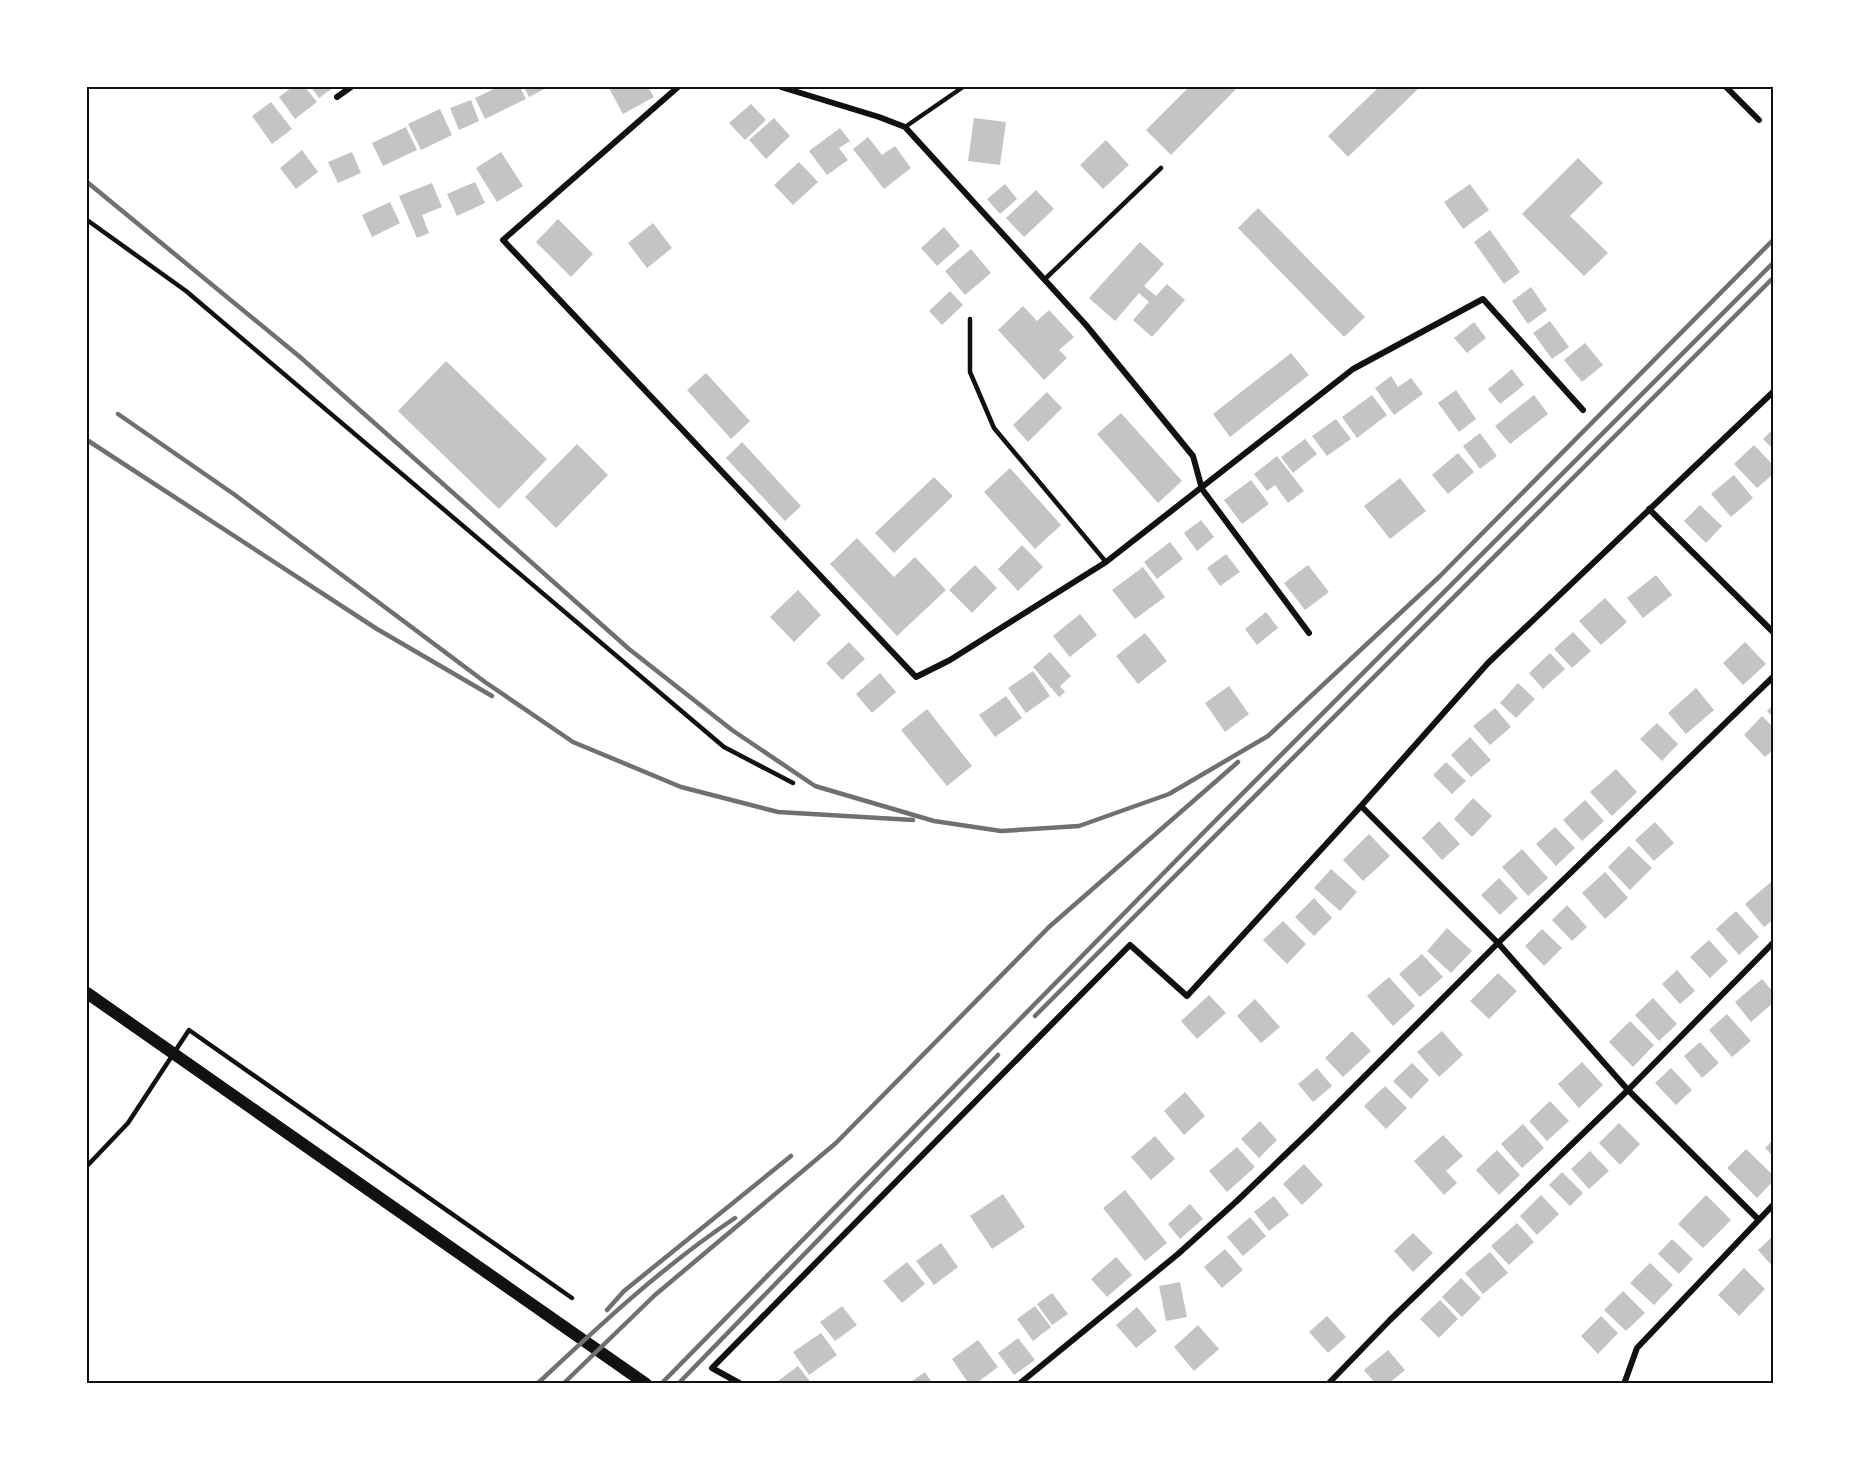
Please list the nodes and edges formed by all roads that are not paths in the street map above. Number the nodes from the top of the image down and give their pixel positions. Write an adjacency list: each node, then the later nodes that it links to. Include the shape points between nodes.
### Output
1 (351, 87): 6 (street)
2 (678, 87): 17 (street, via 503,240 916,677 950,660)
3 (782, 87): 8 (street)
4 (963, 87): 8 (lane)
5 (1726, 87): 7 (street)
6 (337, 97)
7 (1759, 120)
8 (905, 127): 11 (street)
9 (1161, 168): 11 (lane)
10 (87, 220): 21 (lane, via 186,291 724,747)
11 (1045, 279): 15 (street, via 1193,456)
12 (970, 320): 17 (lane, via 970,372 994,428)
13 (1773, 392): 16 (street)
14 (1583, 410): 15 (street, via 1483,299 1353,369)
15 (1202, 489): 17 (street); 19 (street)
16 (1649, 509): 18 (street); 22 (street, via 1488,663)
17 (1106, 562)
18 (1773, 632)
19 (1309, 633)
20 (1773, 677): 24 (street)
21 (793, 783)
22 (1361, 806): 24 (street); 32 (street, via 1187,996 1130,945 712,1368)
23 (1773, 943): 26 (street)
24 (1498, 944): 26 (street); 33 (street, via 1238,1200)
25 (87, 993): 31 (main road)
26 (1628, 1090): 29 (street); 34 (street)
27 (87, 1166): 30 (lane, via 128,1123 189,1030)
28 (1773, 1205): 29 (street)
29 (1759, 1220): 35 (street, via 1636,1348)
30 (572, 1298)
31 (646, 1384)
32 (741, 1384)
33 (1019, 1384)
34 (1328, 1384)
35 (1624, 1384)

